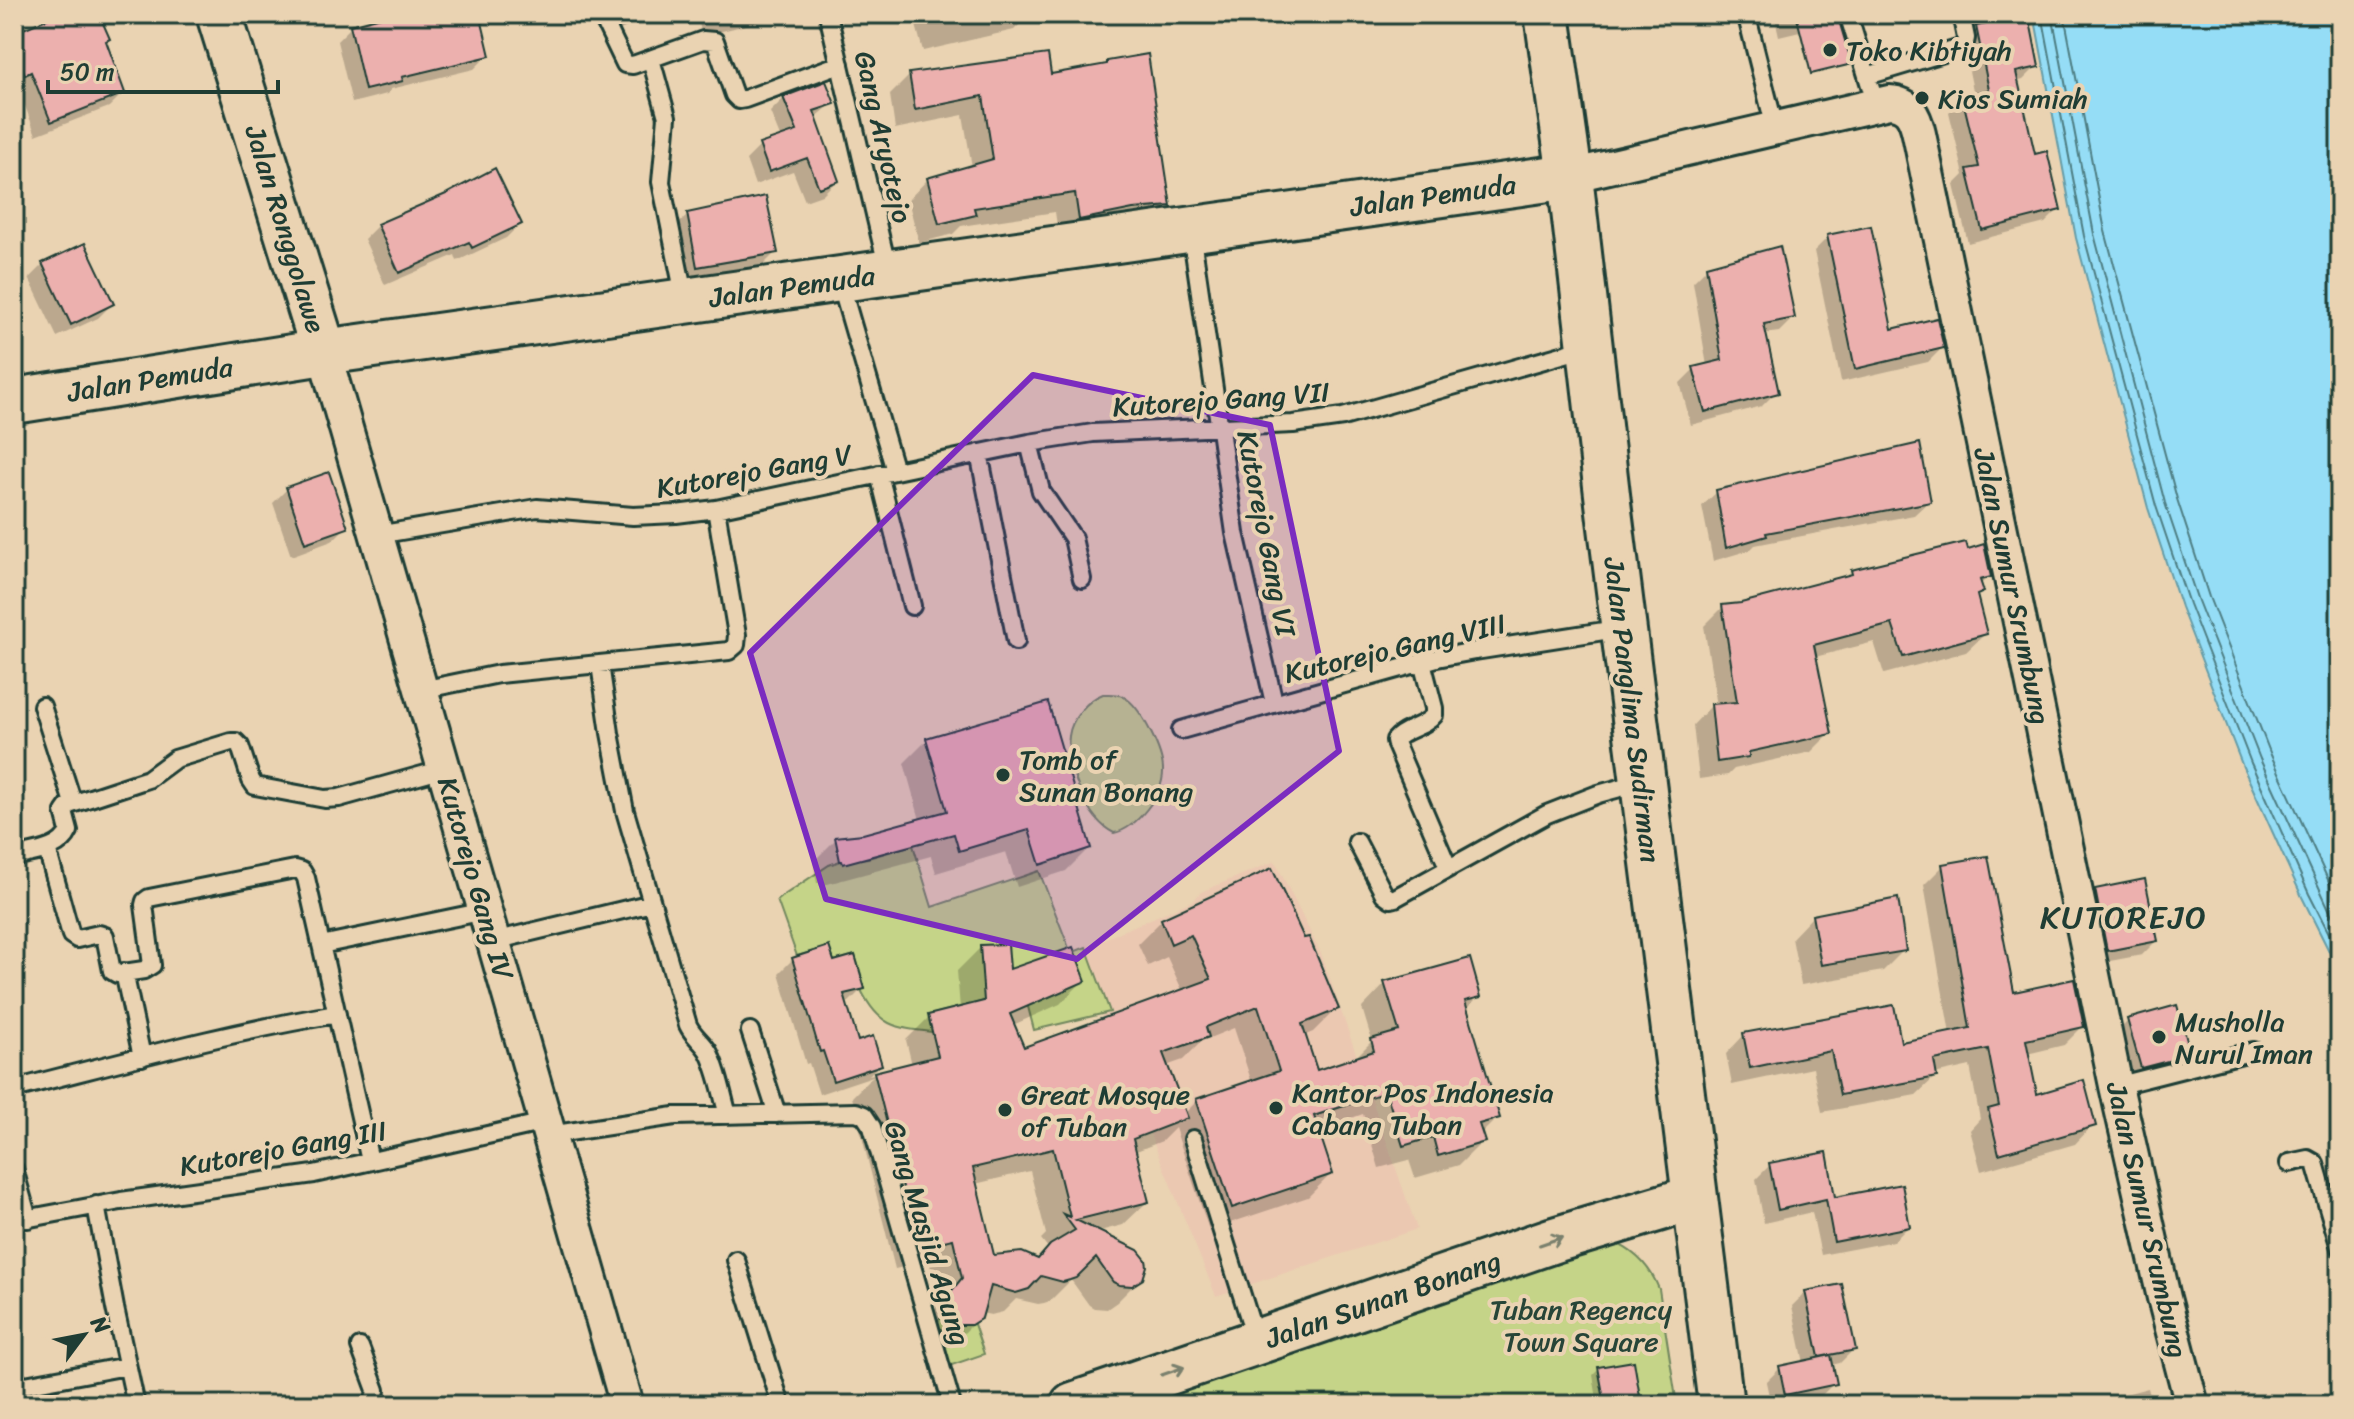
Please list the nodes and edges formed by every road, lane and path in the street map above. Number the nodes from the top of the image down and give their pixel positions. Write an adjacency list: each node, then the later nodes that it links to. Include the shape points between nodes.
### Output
1 (219, 14): 18 (main road, Jalan Ronggolawe)
2 (601, 14): 8 (lane, via 625,64)
3 (828, 14): 9 (lane, Gang Aryotejo)
4 (1547, 14): 12 (main road, Jalan Panglima Sudirman)
5 (1749, 14): 11 (lane)
6 (1848, 14): 10 (lane)
7 (1961, 14): 10 (lane, via 1964,47)
8 (651, 59): 9 (lane, via 703,40 715,41 734,95 741,100); 16 (lane, via 667,117 661,182)
9 (840, 64): 14 (lane, Gang Aryotejo)
10 (1871, 90): 11 (street, Jalan Sumur Srumbung); 51 (street, Jalan Sumur Srumbung, via 1902,104 1917,125)
11 (1775, 128): 12 (street, Jalan Sumur Srumbung)
12 (1570, 176): 13 (main road, Jalan Pemuda); 17 (main road, Jalan Panglima Sudirman)
13 (1191, 229): 14 (main road, Jalan Pemuda); 20 (lane, Kutorejo Gang VI)
14 (889, 272): 15 (main road, Jalan Pemuda)
15 (839, 279): 16 (main road, Jalan Pemuda); 23 (lane, Kutorejo Gang V)
16 (685, 301): 18 (main road, Jalan Pemuda)
17 (1591, 346): 20 (lane, Kutorejo Gang VII, via 1343,417); 28 (main road, Jalan Panglima Sudirman)
18 (324, 352): 19 (main road, Jalan Pemuda); 25 (street, Kutorejo Gang IV)
19 (14, 401)
20 (1220, 428): 21 (lane, Kutorejo Gang VII, via 1093,433); 33 (lane, Kutorejo Gang VI, via 1235,533)
21 (1029, 443): 22 (lane, Kutorejo Gang VII); 26 (lane, via 1041,491 1073,538)
22 (979, 453): 23 (lane, Kutorejo Gang VII); 29 (lane)
23 (887, 472): 24 (lane, Kutorejo Gang V); 27 (lane)
24 (716, 509): 25 (lane, Kutorejo Gang V, via 633,516 537,508); 31 (lane, via 736,645 729,651)
25 (377, 535): 32 (street, Kutorejo Gang IV)
26 (1082, 579)
27 (912, 606)
28 (1623, 628): 30 (lane, Kutorejo Gang VIII); 37 (main road, Jalan Panglima Sudirman)
29 (1016, 641)
30 (1422, 662): 33 (lane, Kutorejo Gang VIII); 42 (lane, via 1434,715 1395,740)
31 (600, 664): 32 (lane, via 499,674); 43 (lane, via 625,811)
32 (421, 690): 36 (street, Kutorejo Gang IV)
33 (1274, 703): 35 (lane, Kutorejo Gang VIII)
34 (42, 706): 38 (lane)
35 (1181, 730)
36 (444, 769): 38 (lane, via 325,799 255,786 234,741 175,759 153,777); 44 (street, Kutorejo Gang IV)
37 (1642, 782): 42 (lane, via 1576,801); 60 (main road, Jalan Panglima Sudirman)
38 (73, 803): 40 (lane, via 64,812 67,836)
39 (1357, 842): 42 (lane, via 1391,899)
40 (47, 849): 41 (lane); 46 (lane, via 72,937 104,935 112,971)
41 (14, 857)
42 (1448, 867)
43 (652, 903): 44 (lane); 54 (lane, via 688,1025 710,1055)
44 (489, 926): 45 (lane); 55 (street, Kutorejo Gang IV)
45 (321, 945): 46 (lane, via 306,878 295,869 149,898 144,905 152,965); 47 (lane)
46 (124, 972): 50 (lane)
47 (337, 1014): 50 (lane); 57 (lane)
48 (750, 1031): 53 (lane)
49 (2254, 1051): 51 (lane)
50 (142, 1057): 52 (lane)
51 (2116, 1086): 76 (street, Jalan Sumur Srumbung)
52 (14, 1089)
53 (777, 1114): 54 (lane, Gang Masjid Agung); 73 (lane, Gang Masjid Agung, via 856,1112 869,1120)
54 (728, 1115): 55 (lane, Kutorejo Gang III)
55 (547, 1128): 57 (lane, Kutorejo Gang III); 71 (street, Kutorejo Gang IV)
56 (1193, 1139): 65 (lane)
57 (370, 1161): 61 (lane, Kutorejo Gang III)
58 (2289, 1163): 63 (lane, via 2315,1163)
59 (14, 1169): 62 (lane, Kutorejo Gang III)
60 (1694, 1198): 65 (main road, Jalan Sunan Bonang, one-way to 60, via 1584,1230); 75 (main road, Jalan Panglima Sudirman)
61 (96, 1205): 62 (lane, Kutorejo Gang III); 67 (lane)
62 (21, 1220)
63 (2340, 1248)
64 (736, 1260): 72 (lane)
65 (1257, 1342): 74 (main road, Jalan Sunan Bonang, one-way to 65)
66 (360, 1347): 70 (lane, via 376,1390)
67 (127, 1366): 68 (lane); 69 (lane)
68 (14, 1387)
69 (136, 1405)
70 (373, 1405)
71 (627, 1405)
72 (781, 1405)
73 (952, 1405)
74 (1073, 1405)
75 (1721, 1405)
76 (2192, 1405)

